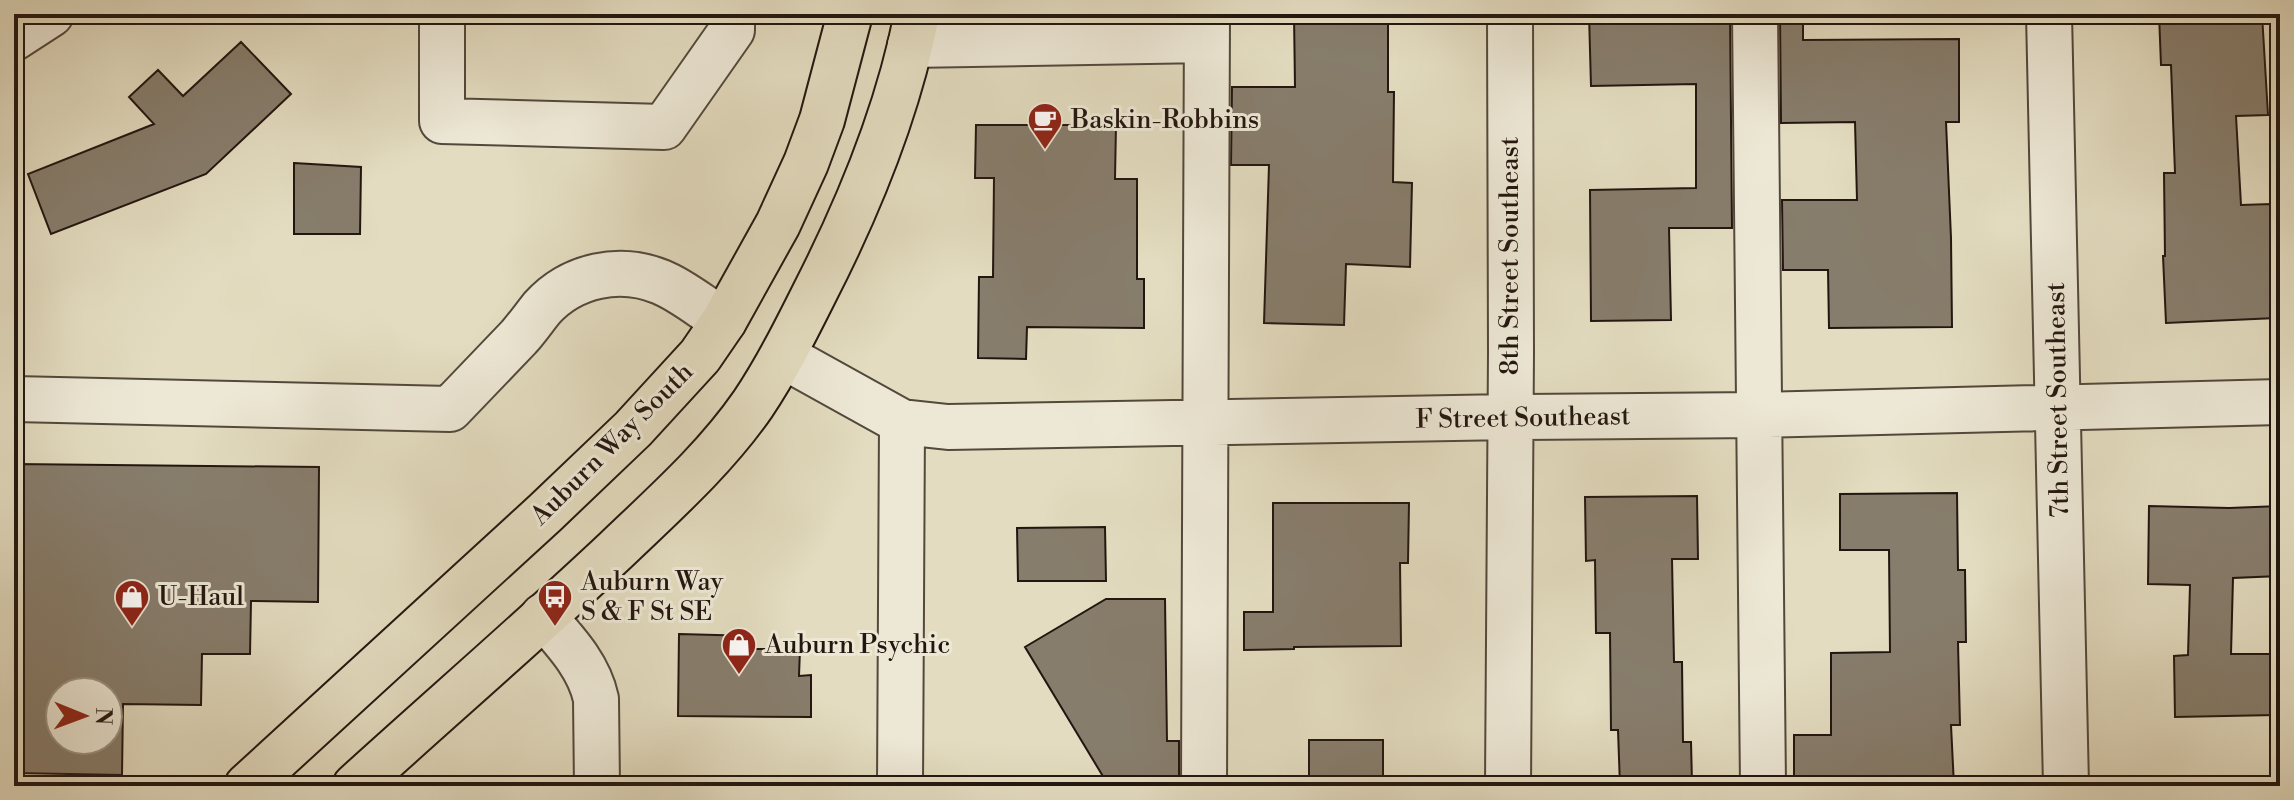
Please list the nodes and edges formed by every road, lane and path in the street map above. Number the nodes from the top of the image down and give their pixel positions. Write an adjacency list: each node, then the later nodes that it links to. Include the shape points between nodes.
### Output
1 (51, 14): 10 (street)
2 (442, 14): 3 (street, via 442,121 664,127 732,30)
3 (732, 14)
4 (850, 14): 11 (main road, Auburn Way South, via 806,163)
5 (1510, 14): 17 (street, 8th Street Southeast)
6 (1755, 14): 16 (street)
7 (2049, 14): 15 (street, 7th Street Southeast)
8 (1207, 27): 9 (street); 19 (street)
9 (913, 29): 12 (main road, via 889,120 853,214)
10 (14, 38)
11 (724, 321): 12 (main road); 13 (street, via 662,282 629,273 603,275 559,293 450,409); 21 (main road, Auburn Way South, via 700,356 633,429)
12 (783, 356): 18 (street, F Street Southeast); 20 (main road, via 752,405 685,484)
13 (14, 399)
14 (2280, 402): 15 (street, F Street Southeast)
15 (2058, 406): 16 (street, F Street Southeast); 28 (street, 7th Street Southeast)
16 (1758, 415): 17 (street, F Street Southeast); 27 (street)
17 (1510, 417): 19 (street, F Street Southeast); 26 (street, 8th Street Southeast)
18 (902, 422): 19 (street, F Street Southeast, via 948,427); 24 (street)
19 (1206, 424): 25 (street)
20 (543, 616): 22 (main road); 23 (street, via 593,685)
21 (247, 786)
22 (355, 786)
23 (597, 786)
24 (900, 786)
25 (1204, 786)
26 (1508, 786)
27 (1763, 786)
28 (2066, 786)

